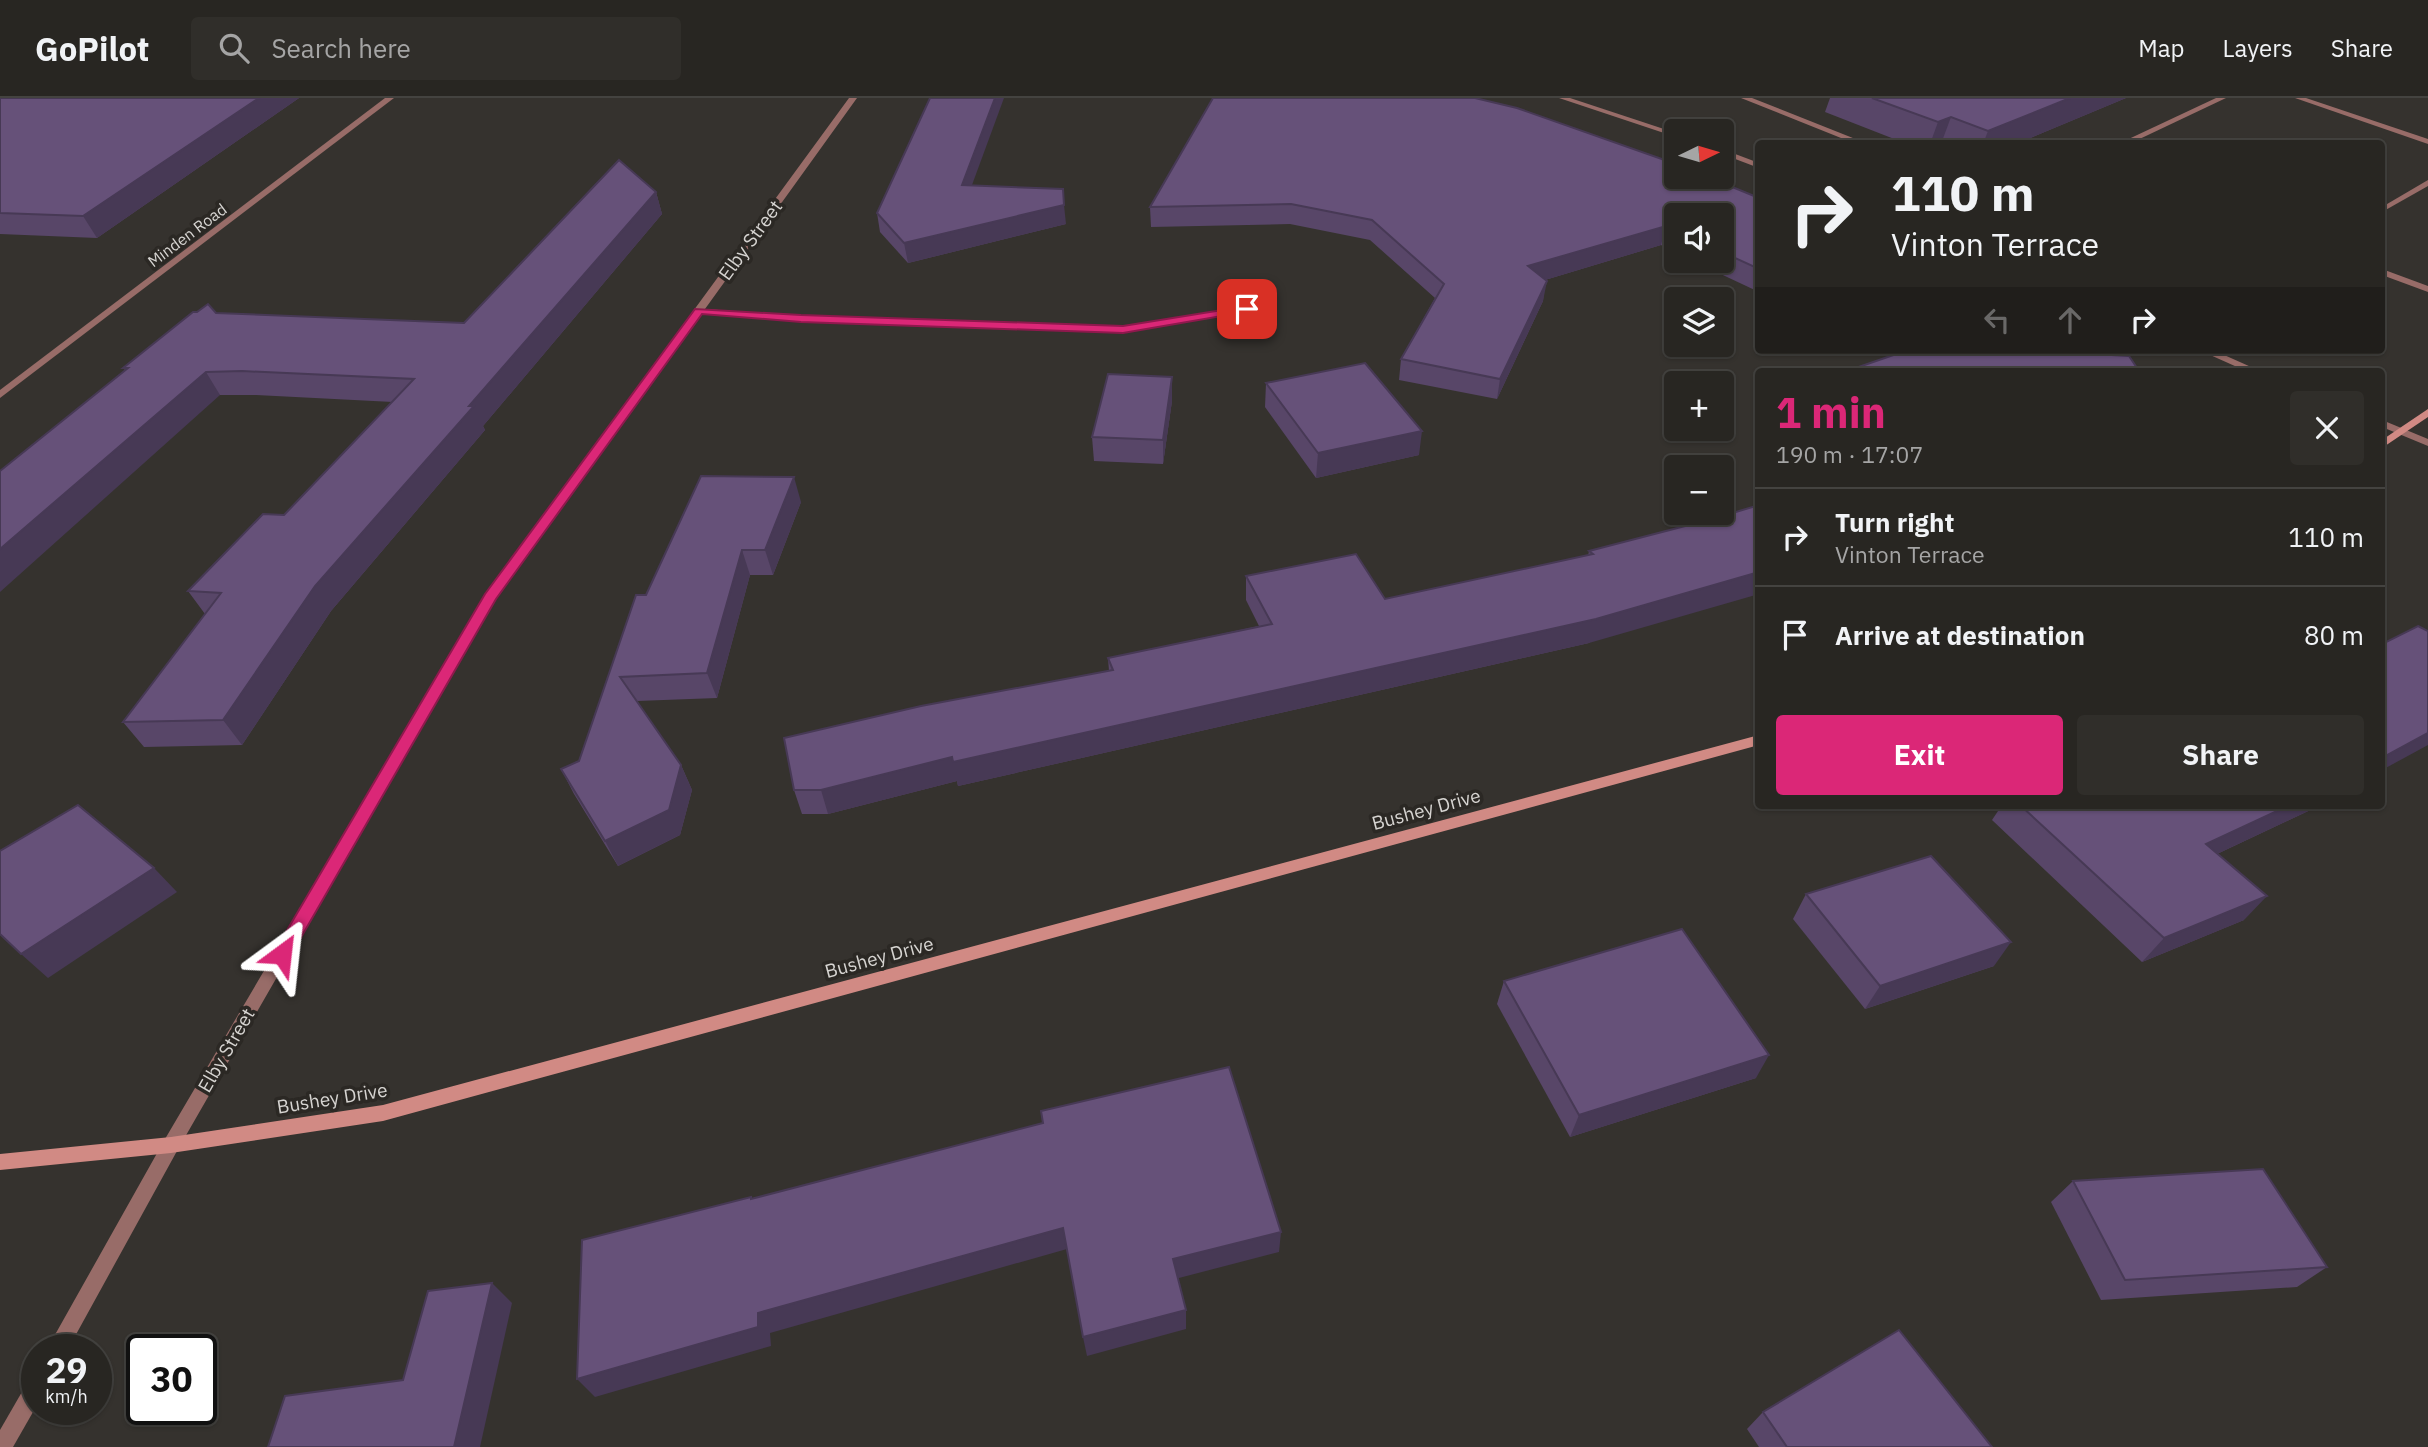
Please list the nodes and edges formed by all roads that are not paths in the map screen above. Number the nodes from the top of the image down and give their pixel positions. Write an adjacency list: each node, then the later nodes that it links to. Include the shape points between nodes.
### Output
1 (390, 98): 21 (street, Minden Road)
2 (853, 98): 18 (street, Elby Street)
3 (1563, 98): 7 (street)
4 (1745, 98): 8 (street)
5 (2222, 98): 9 (street)
6 (2299, 98): 10 (street)
7 (1664, 131)
8 (1854, 140)
9 (2131, 140)
10 (2428, 142)
11 (1734, 157): 12 (street)
12 (1755, 164)
13 (2428, 183): 14 (street)
14 (2385, 208)
15 (2385, 273): 16 (street)
16 (2428, 289)
17 (1247, 309): 18 (street, via 1123,329 801,319)
18 (699, 311): 28 (street, Elby Street, via 490,597)
19 (2214, 354): 20 (street)
20 (2248, 368)
21 (0, 395)
22 (2428, 412): 24 (street)
23 (2385, 424): 24 (street)
24 (2402, 432): 25 (street); 26 (street)
25 (2385, 443)
26 (2428, 443)
27 (1755, 741): 28 (street, Bushey Drive, via 383,1113)
28 (171, 1145): 29 (street, Bushey Drive); 30 (street, Elby Street)
29 (0, 1162)
30 (65, 1334)
31 (21, 1413): 32 (street)
32 (2, 1447)

